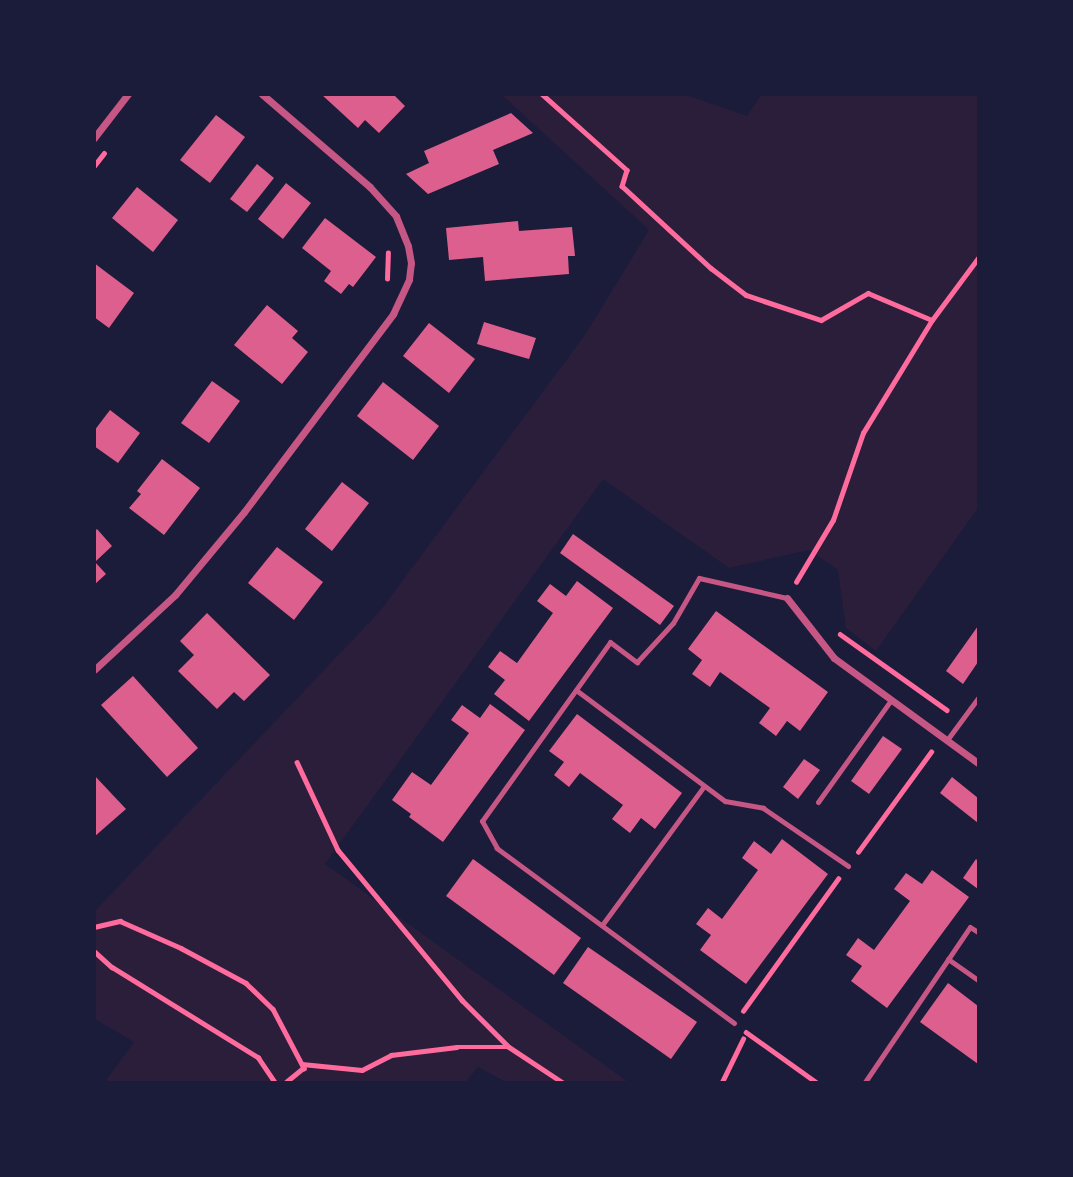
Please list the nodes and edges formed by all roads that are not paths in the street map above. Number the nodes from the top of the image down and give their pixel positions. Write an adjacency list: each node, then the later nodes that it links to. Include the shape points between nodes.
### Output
1 (128, 94): 3 (street)
2 (262, 94): 5 (street, via 396,216 408,246 409,279 393,314 244,512 175,596)
3 (94, 138)
4 (787, 598): 6 (lane, via 699,578 673,622 638,662 610,642); 8 (street, via 834,658)
5 (94, 670)
6 (576, 690): 11 (lane); 14 (lane, via 482,821 497,848)
7 (978, 698): 9 (lane)
8 (891, 700): 9 (street); 12 (lane)
9 (944, 738): 10 (street)
10 (978, 763)
11 (704, 786): 13 (lane, via 725,801 763,808); 14 (lane)
12 (818, 802)
13 (848, 866)
14 (602, 925): 18 (lane)
15 (978, 932): 16 (lane, via 970,927)
16 (948, 959): 17 (lane); 19 (lane)
17 (978, 980)
18 (734, 1023)
19 (865, 1083)

